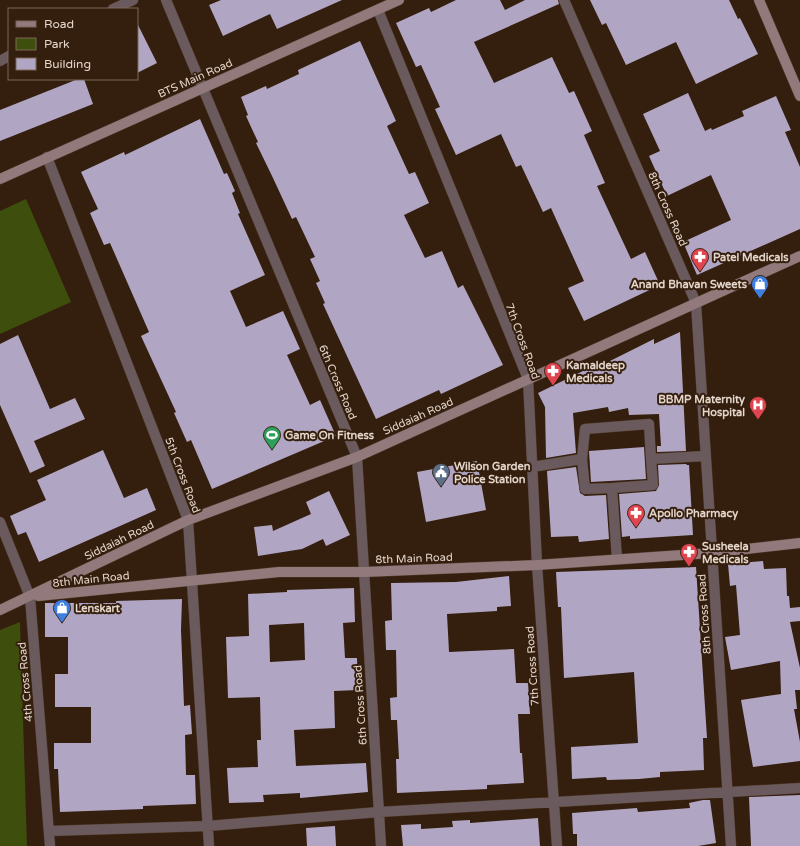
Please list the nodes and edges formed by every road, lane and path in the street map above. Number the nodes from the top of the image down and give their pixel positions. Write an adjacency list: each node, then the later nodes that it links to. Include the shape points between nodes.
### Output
1 (133, 0): 6 (street)
2 (166, 0): 8 (street, 6th Cross Road)
3 (399, 0): 7 (street, BTS Main Road)
4 (564, 0): 13 (street, 8th Cross Road)
5 (759, 0): 9 (street)
6 (116, 8)
7 (378, 10): 8 (street, BTS Main Road); 14 (street, 7th Cross Road)
8 (203, 87): 10 (street, BTS Main Road); 16 (street, 6th Cross Road)
9 (800, 96)
10 (47, 157): 11 (street, BTS Main Road); 21 (street, 5th Cross Road)
11 (0, 179)
12 (800, 256): 13 (street, Siddaiah Road)
13 (696, 303): 14 (street, Siddaiah Road); 15 (street, 8th Cross Road)
14 (528, 380): 16 (street, Siddaiah Road); 19 (street, 7th Cross Road)
15 (705, 456): 18 (street); 24 (street, 8th Cross Road)
16 (357, 457): 21 (street, Siddaiah Road); 27 (street, 6th Cross Road)
17 (582, 459): 18 (street, via 585,429 649,424); 19 (street); 20 (street, via 585,489)
18 (651, 459): 20 (street, via 653,485)
19 (532, 466): 26 (street, 7th Cross Road)
20 (612, 488): 25 (street)
21 (188, 520): 28 (street, 5th Cross Road); 29 (street, Siddaiah Road)
22 (0, 522): 29 (street, 4th Cross Road)
23 (800, 543): 24 (street, 8th Main Road)
24 (711, 553): 25 (street, 8th Main Road); 32 (street, 8th Cross Road)
25 (617, 559): 26 (street, 8th Main Road)
26 (537, 565): 27 (street, 8th Main Road); 33 (street, 7th Cross Road)
27 (364, 572): 28 (street, 8th Main Road, via 279,572); 34 (street, 6th Cross Road)
28 (192, 579): 29 (street, 8th Main Road); 35 (street, 5th Cross Road)
29 (30, 597): 30 (street, Siddaiah Road); 36 (street, 4th Cross Road)
30 (0, 610)
31 (800, 788): 32 (street)
32 (729, 791): 33 (street); 41 (street, 8th Cross Road)
33 (554, 802): 34 (street); 40 (street, 7th Cross Road)
34 (379, 812): 35 (street); 39 (street, 6th Cross Road)
35 (208, 826): 36 (street); 38 (street, 5th Cross Road)
36 (49, 831): 37 (street, 4th Cross Road)
37 (50, 846)
38 (209, 846)
39 (381, 846)
40 (557, 846)
41 (731, 846)

